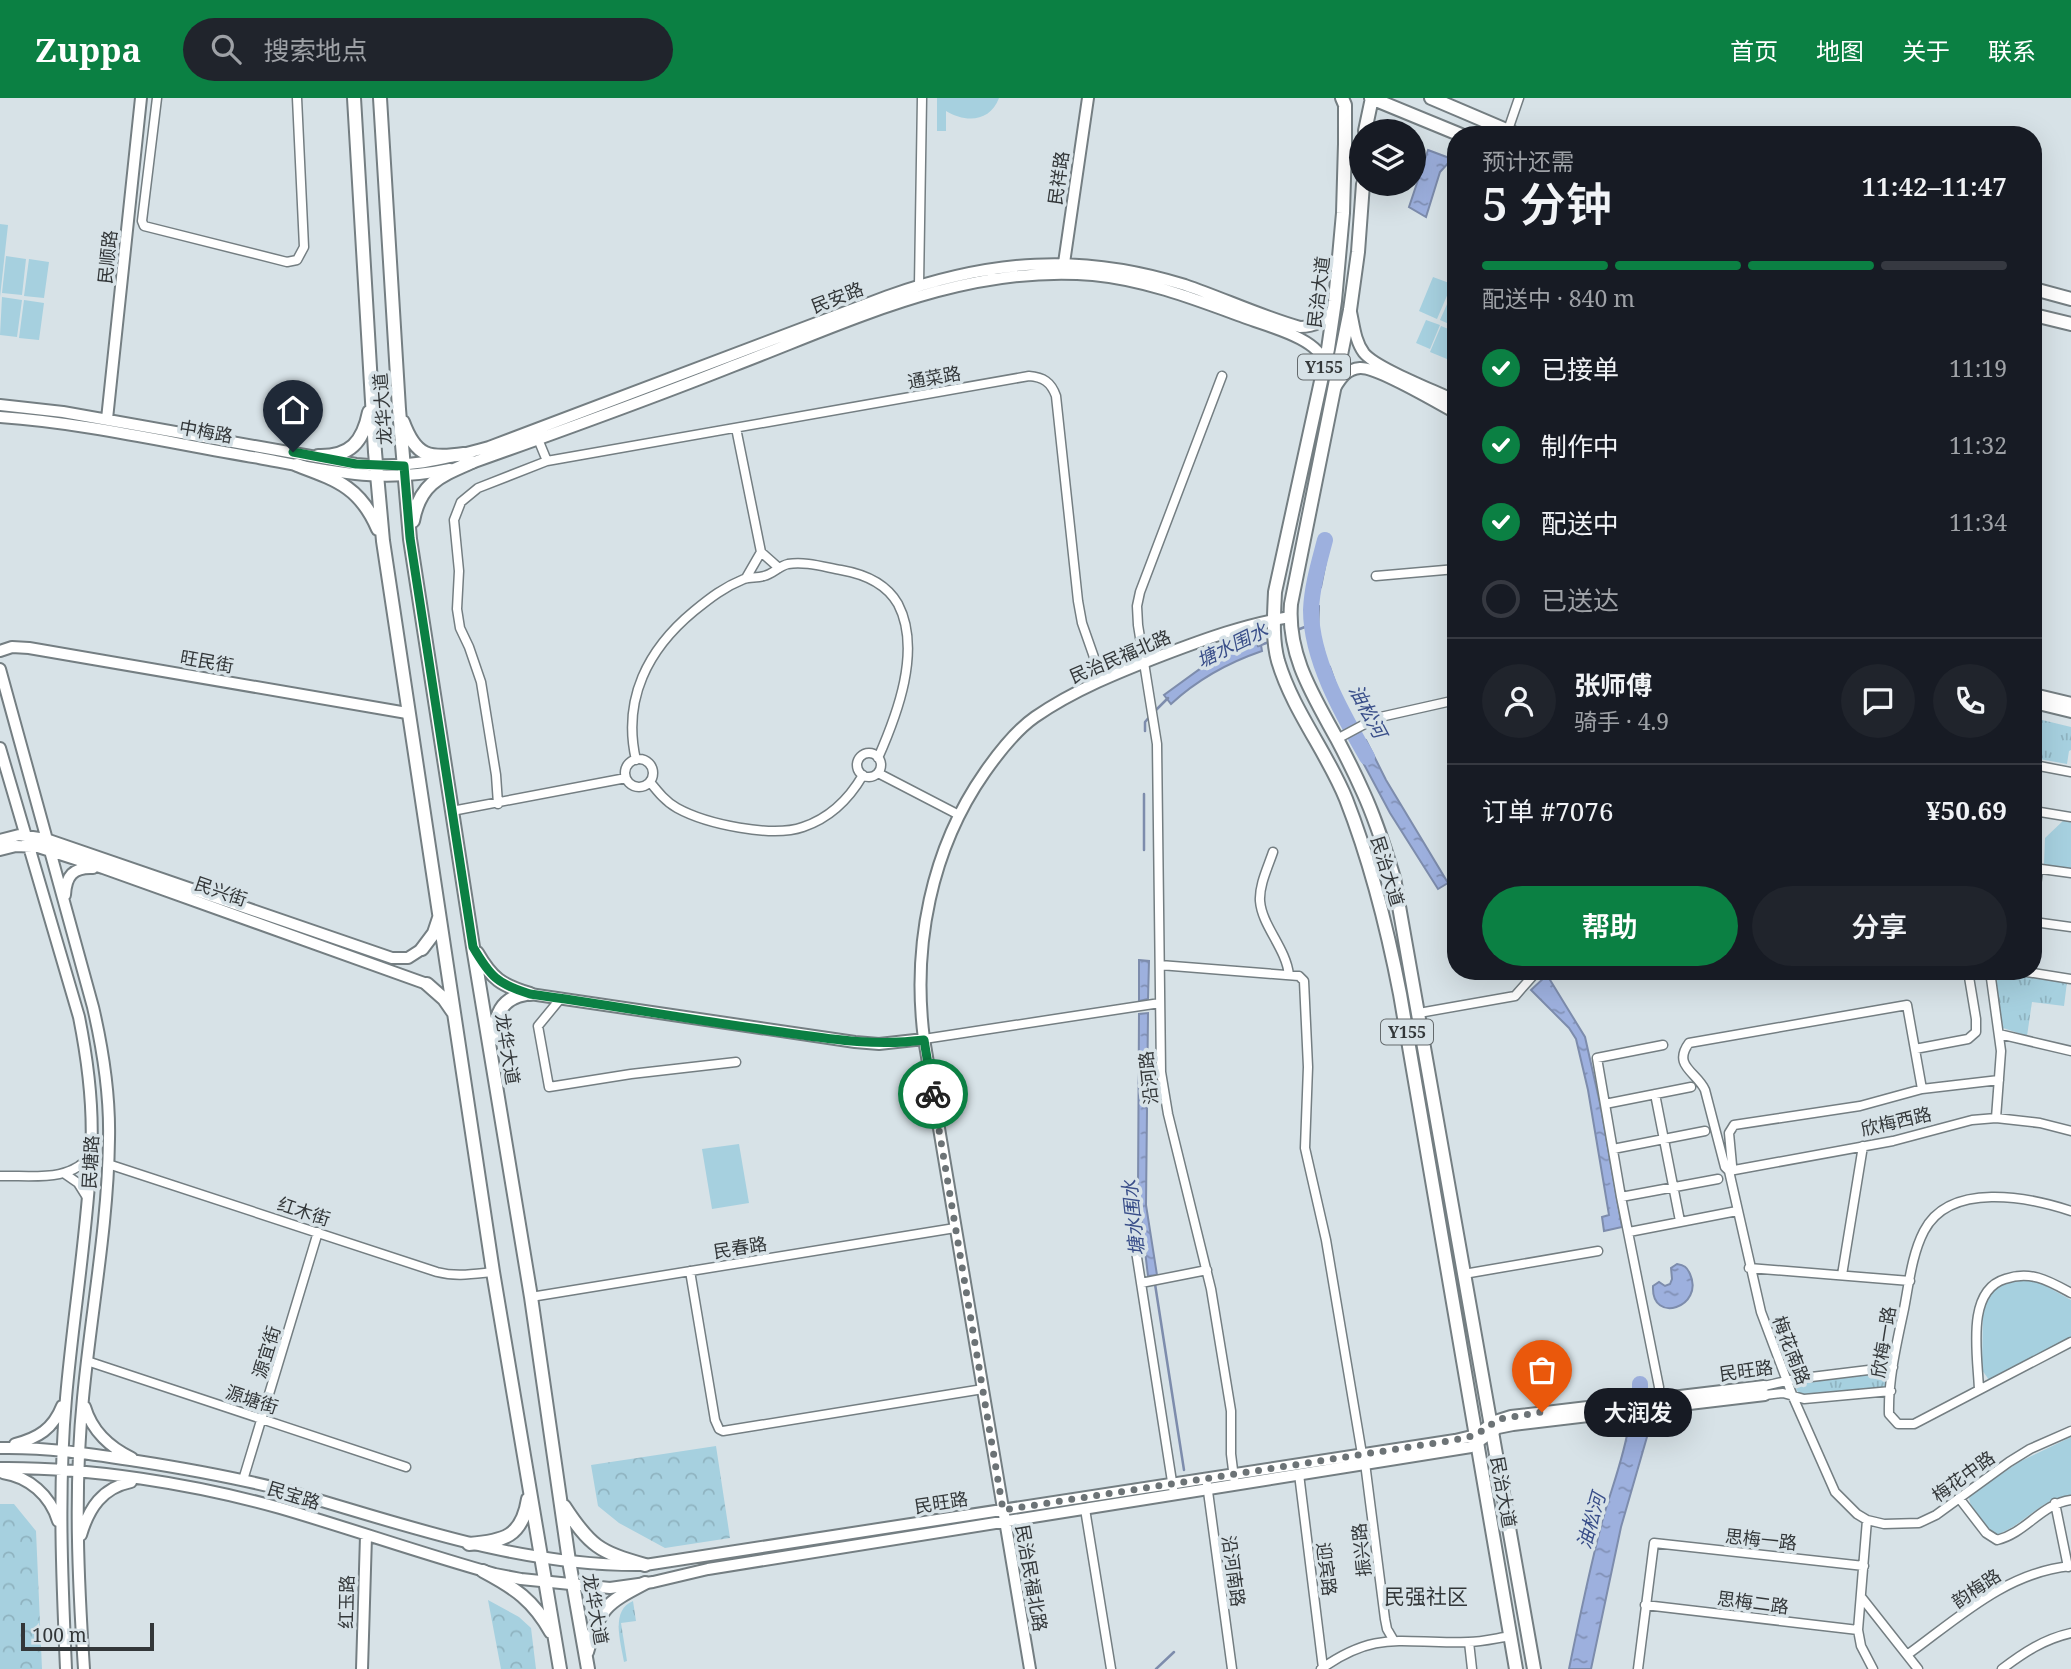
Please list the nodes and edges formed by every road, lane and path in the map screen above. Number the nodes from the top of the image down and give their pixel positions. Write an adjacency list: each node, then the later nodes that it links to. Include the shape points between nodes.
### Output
1 (141, 98): 36 (main road, 民顺路)
2 (157, 98): 3 (street, via 143,224 287,262 297,260 304,247)
3 (297, 98)
4 (354, 98): 31 (main road, 龙华大道)
5 (380, 98): 34 (main road, 龙华大道)
6 (922, 98): 18 (street)
7 (1088, 98): 17 (main road, 民祥路)
8 (1342, 98): 21 (main road, 民治大道 / Y155, via 1343,213)
9 (1372, 98): 12 (main road); 15 (main road)
10 (1431, 98): 13 (main road)
11 (1519, 98): 14 (street)
12 (1368, 119)
13 (1498, 126)
14 (1514, 126)
15 (1447, 129)
16 (1362, 196): 22 (main road, 民治大道 / Y155)
17 (1064, 263): 18 (main road, 民安路, via 1006,267); 25 (main road, 民安路, via 1122,269 1185,285)
18 (919, 285): 40 (main road, 民安路)
19 (2042, 291): 20 (main road)
20 (2071, 299)
21 (1334, 307): 25 (main road, via 1317,324); 26 (main road, 民治大道 / Y155)
22 (1350, 310): 27 (main road, via 1359,344); 29 (main road, 民治大道 / Y155)
23 (2042, 316): 24 (main road)
24 (2071, 324)
25 (1291, 330): 26 (main road, via 1314,347); 38 (main road, 民安路, via 1137,282 1091,275 991,278 877,311)
26 (1324, 364): 53 (main road, 民治大道 / Y155, via 1275,592)
27 (1375, 367): 29 (main road, via 1353,370); 30 (main road); 33 (main road)
28 (1222, 376): 55 (street, 沿河路, via 1140,592 1138,625)
29 (1335, 388): 52 (main road, 民治大道 / Y155)
30 (1447, 397)
31 (372, 398): 39 (main road, via 365,429 355,444 341,454); 43 (main road, 龙华大道)
32 (0, 405): 36 (main road, 中梅路)
33 (1447, 408)
34 (399, 409): 40 (main road, via 421,451 432,457); 44 (main road, 龙华大道)
35 (0, 417): 42 (main road, 中梅路)
36 (107, 419): 39 (main road, 中梅路)
37 (736, 428): 41 (street, 通菜路); 47 (street); 57 (street, 通菜路, via 1029,376 1046,380 1056,396 1079,612)
38 (538, 439): 40 (main road, 民安路); 41 (street)
39 (318, 456): 43 (main road, 中梅路)
40 (468, 458): 44 (main road, 民安路, via 453,469); 45 (main road, via 431,482 418,501)
41 (547, 461): 74 (street, 通菜路, via 468,494 454,520 458,620 481,682)
42 (297, 465): 43 (main road, 中梅路); 46 (main road, via 356,493)
43 (377, 471): 44 (main road, 中梅路); 46 (main road, 龙华大道)
44 (405, 471): 45 (main road, 龙华大道)
45 (410, 538): 75 (main road, 龙华大道)
46 (383, 541): 63 (main road, 龙华大道)
47 (761, 552): 48 (street); 51 (street)
48 (779, 568): 51 (street, via 768,575); 66 (street, via 811,564 851,572 876,581 898,605 908,649 894,719)
49 (1447, 570): 50 (street)
50 (1377, 576)
51 (746, 578): 67 (street, via 717,592 676,626 656,650 631,716)
52 (1290, 622): 53 (main road, 民治民福北路); 64 (main road, 民治大道 / Y155, via 1308,688)
53 (1274, 626): 55 (main road, 民治民福北路, via 1231,630); 167 (main road, 民治大道 / Y155, via 1288,687 1345,797 1377,888 1403,1007)
54 (0, 651): 63 (main road, 旺民街, via 29,648)
55 (1144, 663): 57 (main road, 民治民福北路); 94 (street, 沿河路, via 1157,762)
56 (0, 669): 79 (main road, 民塘路)
57 (1102, 680): 77 (main road, 民治民福北路, via 1033,718 1017,733 999,751)
58 (2042, 696): 60 (main road)
59 (1447, 702): 64 (street, via 1384,716)
60 (2071, 703)
61 (2042, 704): 62 (main road)
62 (2071, 712)
63 (407, 713): 89 (main road, 龙华大道)
64 (1342, 736): 105 (main road, 民治大道 / Y155, via 1394,878)
65 (0, 748): 81 (main road, 民塘路)
66 (878, 758): 70 (street); 71 (street, via 870,754 860,758 858,767)
67 (636, 760): 72 (street, via 628,765); 73 (street, via 649,764)
68 (2042, 767): 69 (street)
69 (2071, 772)
70 (877, 773): 71 (street); 77 (street)
71 (863, 775): 73 (street, via 851,795 828,815 786,830 754,829 698,817 675,807)
72 (626, 778): 73 (street, via 639,787); 74 (street)
73 (650, 782)
74 (498, 804): 75 (street)
75 (452, 811): 92 (main road, 龙华大道)
76 (2042, 812): 78 (street)
77 (959, 816): 108 (main road, 民治民福北路, via 933,884 925,924 920,982)
78 (2071, 817)
79 (46, 839): 81 (main road, 民兴街); 83 (main road, 民塘路); 93 (main road, 民兴街, via 391,958 408,958)
80 (0, 840): 81 (main road, 民兴街, via 13,835)
81 (26, 840): 82 (main road, 民兴街); 83 (main road, 民兴街); 125 (main road, 民塘路, via 79,1017)
82 (0, 850)
83 (49, 851): 85 (main road, 民兴街); 88 (main road, 民塘路)
84 (1273, 852): 96 (street, via 1260,903)
85 (103, 868): 88 (main road, via 71,873); 101 (main road, 民兴街)
86 (2042, 870): 87 (street)
87 (2071, 873)
88 (65, 905): 126 (main road, 民塘路, via 101,1040 109,1117)
89 (439, 910): 93 (main road, via 437,926); 106 (main road, 龙华大道)
90 (2042, 923): 91 (street)
91 (2071, 927)
92 (473, 947): 102 (main road, via 494,978); 110 (main road, 龙华大道)
93 (422, 949)
94 (1160, 965): 96 (street); 104 (street, 沿河路)
95 (2042, 974): 97 (street)
96 (1289, 975): 171 (street, 振兴路, via 1301,976 1304,981 1305,1148 1326,1240)
97 (2071, 979)
98 (1528, 980): 105 (street, via 1515,996)
99 (1970, 980): 111 (street, via 1976,1032 1968,1039)
100 (1991, 980): 107 (street)
101 (427, 984): 106 (main road, via 444,999)
102 (530, 994): 103 (main road); 110 (main road, via 502,1005)
103 (561, 998): 108 (main road, via 855,1042); 113 (street, via 538,1026 549,1087)
104 (1157, 1004): 108 (street); 143 (street, 沿河路, via 1163,1090)
105 (1419, 1013): 146 (main road, 民治大道 / Y155)
106 (457, 1023): 145 (main road, 龙华大道)
107 (1999, 1034): 112 (street); 114 (street)
108 (924, 1040): 138 (main road, 民治民福北路)
109 (1663, 1045): 118 (street, via 1597,1058)
110 (490, 1046): 151 (main road, 龙华大道)
111 (1915, 1049): 116 (street); 127 (street, via 1907,1005 1689,1043 1684,1059 1703,1084)
112 (2071, 1051)
113 (736, 1062)
114 (1999, 1080): 116 (street); 119 (street)
115 (1691, 1087): 117 (street)
116 (1922, 1089): 127 (street, via 1860,1106 1731,1126)
117 (1655, 1094): 118 (street); 122 (street)
118 (1605, 1104): 124 (street)
119 (1996, 1118): 121 (street, 欣梅西路); 123 (street, 欣梅西路, via 1958,1122)
120 (1705, 1131): 122 (street)
121 (2071, 1131)
122 (1664, 1139): 124 (street); 131 (street)
123 (1863, 1146): 127 (street, 欣梅西路); 147 (street)
124 (1613, 1149): 132 (street)
125 (91, 1153): 128 (street); 133 (main road, 民塘路)
126 (108, 1164): 139 (street, 红木街); 153 (main road, 民塘路)
127 (1729, 1171): 134 (street, 梅花南路)
128 (65, 1174): 129 (street); 133 (street)
129 (0, 1176)
130 (1718, 1179): 131 (street)
131 (1674, 1187): 132 (street); 137 (street)
132 (1621, 1197): 140 (street)
133 (88, 1199): 160 (main road, 民塘路)
134 (1737, 1211): 137 (street); 142 (street, 梅花南路)
135 (2071, 1211): 148 (street, 欣梅一路, via 2005,1196 1955,1205 1940,1213 1924,1231)
136 (1131, 1219): 149 (street)
137 (1681, 1221): 140 (street)
138 (955, 1228): 144 (street, 民春路); 156 (main road, 民治民福北路)
139 (318, 1232): 145 (street, 红木街, via 450,1275); 164 (street, 源宜街)
140 (1629, 1233): 163 (street, via 1659,1387)
141 (1598, 1251): 146 (street)
142 (1749, 1268): 147 (street); 155 (street, 梅花南路)
143 (1207, 1270): 149 (street); 178 (street, 沿河路, via 1231,1411)
144 (690, 1271): 151 (street, 民春路); 156 (street, via 715,1420 723,1431)
145 (493, 1272): 182 (main road, 龙华大道)
146 (1464, 1274): 165 (main road, 民治大道 / Y155)
147 (1842, 1275): 148 (street)
148 (1910, 1281): 154 (street, 欣梅一路)
149 (1145, 1282): 183 (street)
150 (2071, 1293): 158 (street, via 2028,1275 1994,1283 1985,1292 1978,1321)
151 (531, 1297): 186 (main road, 龙华大道)
152 (2070, 1346): 158 (street, 欣梅一路)
153 (87, 1361): 162 (main road, 民塘路); 164 (street, 源塘街)
154 (1893, 1367): 155 (street, 民旺路); 159 (street, 欣梅一路)
155 (1787, 1381): 157 (street, 民旺路); 161 (street, 梅花南路)
156 (983, 1388): 189 (main road, 民治民福北路)
157 (1765, 1390): 161 (street, 民旺路); 163 (main road, 民旺路)
158 (1979, 1390): 159 (street, 欣梅一路, via 1907,1426 1889,1414)
159 (1891, 1391): 161 (street, 民旺路)
160 (66, 1397): 168 (main road, via 56,1421 46,1431); 169 (main road, 民塘路)
161 (1794, 1397): 190 (street, 梅花南路, via 1835,1492)
162 (83, 1399): 170 (main road, 民塘路); 172 (main road, via 93,1426 104,1438)
163 (1656, 1404): 165 (main road, 民旺路, via 1511,1416)
164 (262, 1419): 173 (street, 源塘街); 180 (street, 源宜街)
165 (1492, 1427): 167 (main road, 民旺路); 224 (main road, 民治大道 / Y155)
166 (2071, 1430): 184 (street, 梅花中路, via 2009,1462)
167 (1477, 1439): 171 (main road, 民旺路); 208 (main road, 民治大道 / Y155)
168 (1, 1448): 169 (main road, 民宝路)
169 (62, 1450): 170 (main road, 民宝路); 174 (main road, 民塘路)
170 (80, 1452): 172 (main road, 民宝路); 176 (main road, 民塘路)
171 (1363, 1459): 177 (main road, 民旺路); 178 (main road, 民旺路); 210 (street, 振兴路, via 1385,1619)
172 (141, 1462): 180 (main road, 民宝路)
173 (406, 1467)
174 (61, 1469): 175 (main road, 民宝路); 176 (main road, 民宝路); 191 (main road, 民塘路)
175 (0, 1470): 191 (main road, via 33,1484 52,1506)
176 (79, 1471): 179 (main road, 民宝路); 194 (main road, 民塘路)
177 (1299, 1474): 178 (main road, 民旺路); 214 (street, 迎宾路)
178 (1234, 1479): 181 (main road, 民旺路)
179 (141, 1480): 192 (main road, 民宝路, via 250,1500); 194 (main road, via 122,1484 100,1497 89,1512)
180 (243, 1480): 193 (main road, 民宝路)
181 (1207, 1483): 183 (main road, 民旺路); 221 (street, 沿河南路)
182 (530, 1488): 193 (main road, via 523,1520 512,1534 495,1542); 195 (main road, 龙华大道)
183 (1174, 1489): 188 (main road, 民旺路); 189 (main road, 民旺路)
184 (1959, 1498): 187 (street, via 1986,1533 1997,1539); 190 (street, 梅花中路, via 1919,1523)
185 (2071, 1500): 187 (street)
186 (561, 1502): 196 (main road, 龙华大道); 197 (main road, via 592,1544)
187 (2055, 1503): 199 (street)
188 (1085, 1509): 189 (main road, 民旺路); 220 (street)
189 (1004, 1516): 197 (main road, 民旺路); 202 (main road, 民旺路); 219 (main road, 民治民福北路)
190 (1867, 1520): 198 (street)
191 (61, 1529): 215 (main road, 民塘路)
192 (366, 1536): 200 (main road, 民宝路); 217 (main road, 红玉路)
193 (469, 1544): 195 (main road, 民宝路)
194 (78, 1548): 216 (main road, 民塘路)
195 (542, 1558): 196 (main road, 民宝路); 201 (main road, 龙华大道)
196 (569, 1561): 197 (main road, 民旺路); 203 (main road, 龙华大道)
197 (645, 1565)
198 (1864, 1566): 204 (street); 205 (street, 思梅一路, via 1654,1544)
199 (2069, 1567): 212 (street, 韵梅路, via 2025,1576 2007,1585)
200 (483, 1571): 201 (main road, 民宝路); 209 (main road, via 523,1595)
201 (545, 1581): 203 (main road, 民宝路); 209 (main road, 龙华大道)
202 (645, 1583): 203 (main road, 民旺路, via 610,1588); 213 (main road, via 604,1609 594,1628)
203 (573, 1584): 213 (main road, 龙华大道)
204 (1862, 1598): 206 (street); 212 (street)
205 (1645, 1605): 206 (street, 思梅二路); 225 (street)
206 (1858, 1630): 226 (street)
207 (2071, 1633): 228 (street, via 2047,1640)
208 (1511, 1636): 211 (street); 223 (main road, 民治大道 / Y155)
209 (555, 1640): 218 (main road, 龙华大道)
210 (1394, 1641): 211 (street); 214 (street, via 1355,1649)
211 (1469, 1642): 222 (street)
212 (1907, 1655): 227 (street)
213 (587, 1662)
214 (1322, 1668)
215 (66, 1669)
216 (83, 1669)
217 (362, 1669)
218 (560, 1669)
219 (1030, 1669)
220 (1111, 1669)
221 (1231, 1669)
222 (1472, 1669)
223 (1517, 1669)
224 (1534, 1669)
225 (1638, 1669)
226 (1873, 1669)
227 (1918, 1669)
228 (2002, 1669)

